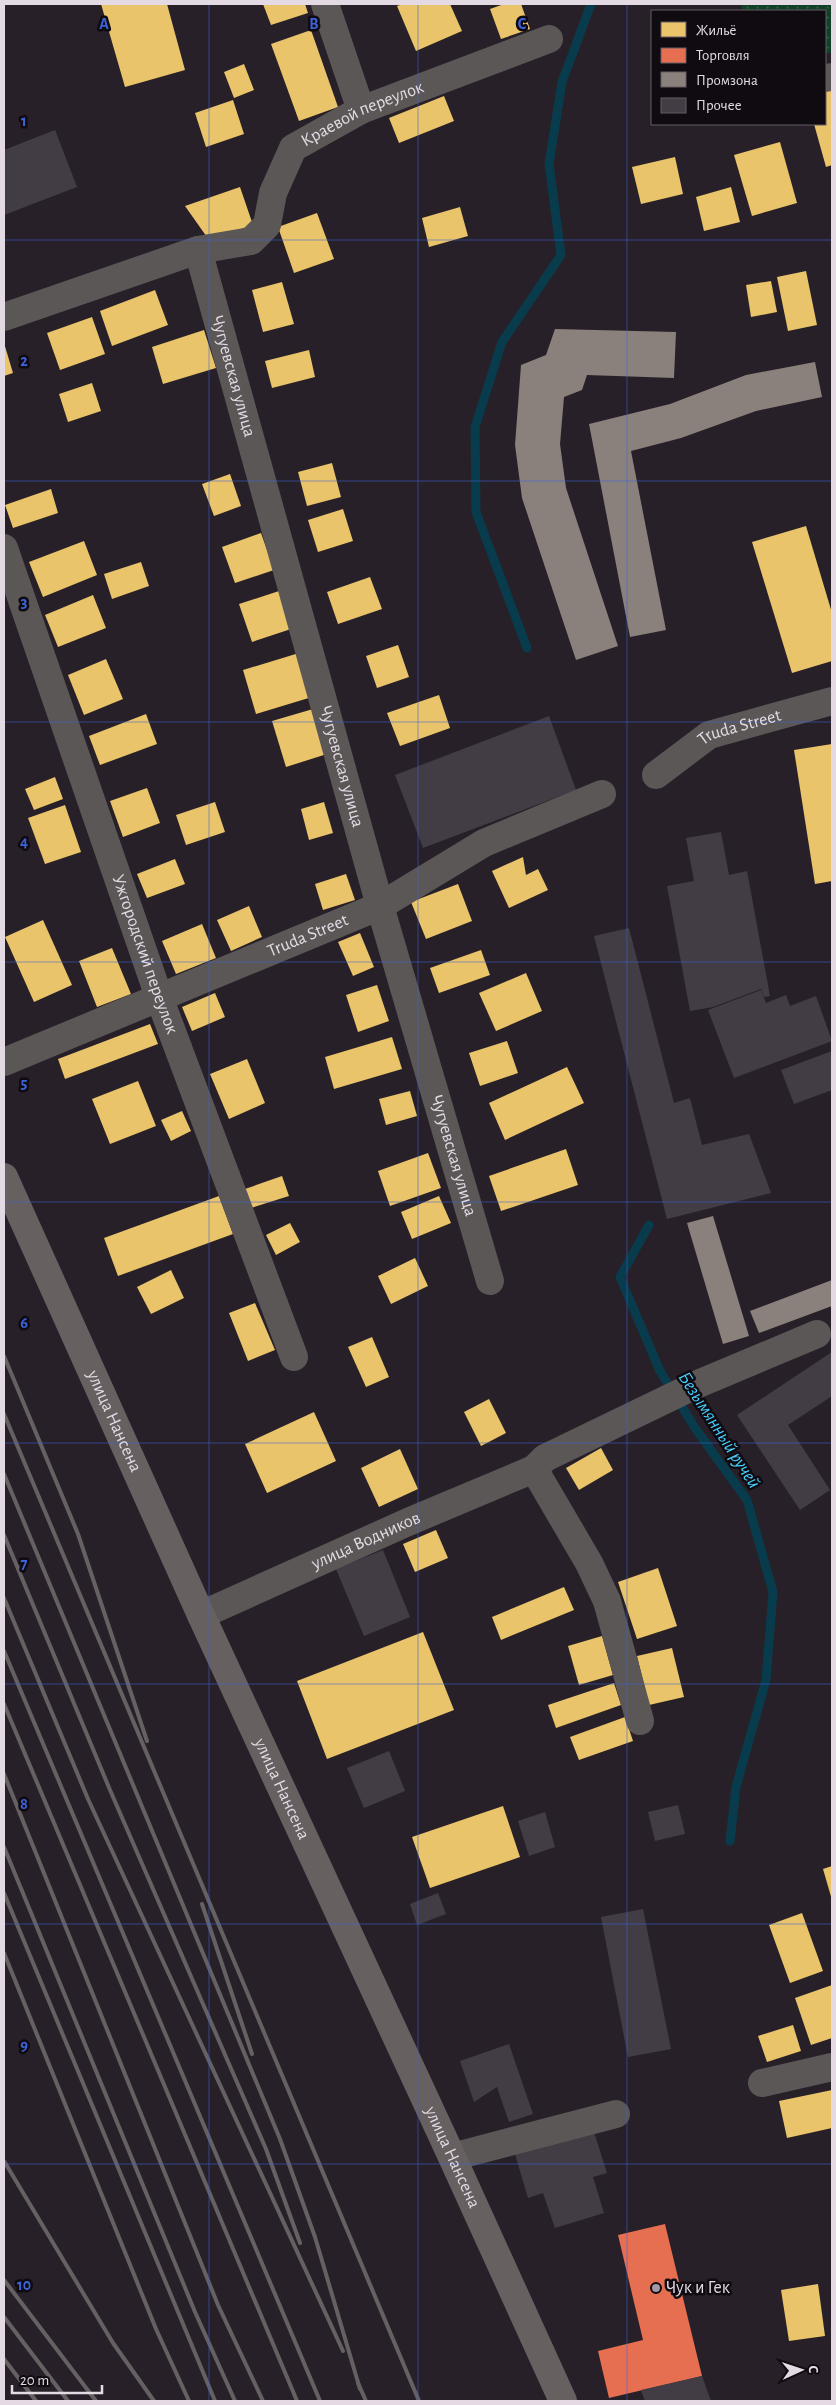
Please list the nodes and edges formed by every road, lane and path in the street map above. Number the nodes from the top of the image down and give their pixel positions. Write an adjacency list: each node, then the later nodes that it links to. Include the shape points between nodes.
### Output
1 (325, 4): 3 (street)
2 (549, 39): 3 (street, Краевой переулок)
3 (361, 110): 4 (street, Краевой переулок, via 293,148 273,193 267,225 251,241)
4 (198, 250): 5 (street, Краевой переулок); 10 (street, Чугуевская улица)
5 (4, 317)
6 (4, 548): 11 (street, Ужгородский переулок)
7 (832, 701): 8 (street, Truda Street, via 709,735)
8 (656, 775)
9 (602, 794): 10 (street, Truda Street, via 484,843)
10 (380, 906): 11 (street, Truda Street); 14 (street, Чугуевская улица)
11 (159, 996): 12 (street, Truda Street); 16 (street, Ужгородский переулок)
12 (4, 1062)
13 (4, 1177): 18 (main road, улица Нансена)
14 (490, 1281)
15 (817, 1334): 17 (street, улица Водников, via 656,1404 545,1458)
16 (294, 1357)
17 (534, 1470): 18 (street, улица Водников, via 408,1522); 19 (street, via 589,1563 606,1601)
18 (201, 1615): 23 (main road, улица Нансена)
19 (640, 1722)
20 (832, 2067): 21 (street)
21 (762, 2083)
22 (616, 2114): 23 (street)
23 (452, 2157): 24 (main road, улица Нансена)
24 (563, 2401)

